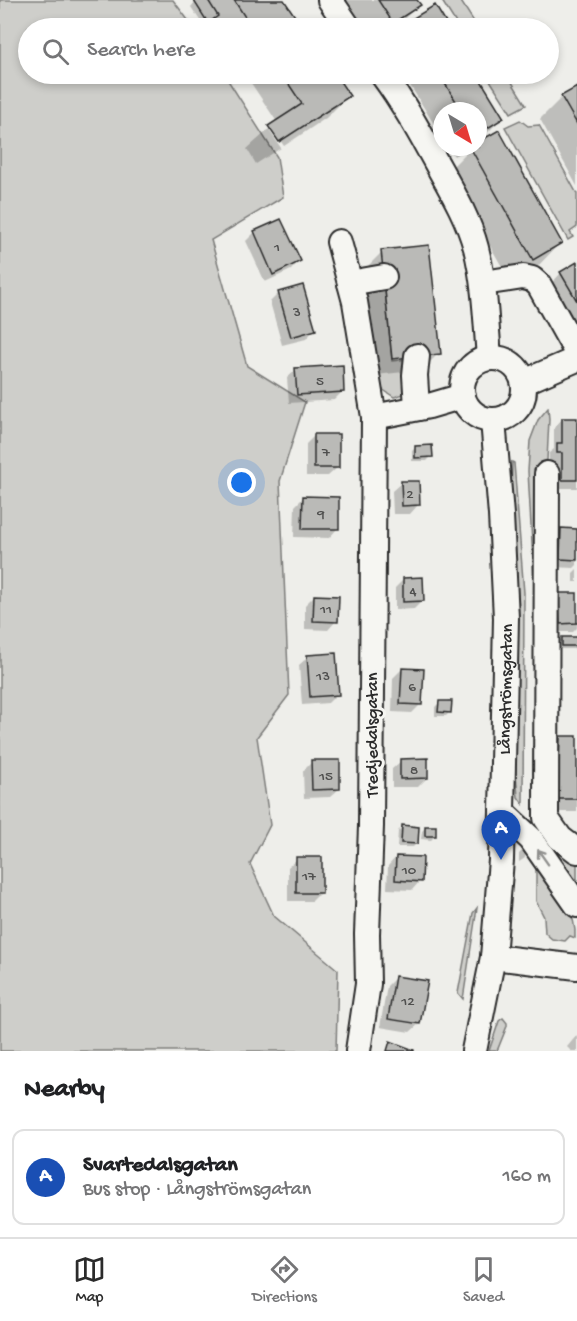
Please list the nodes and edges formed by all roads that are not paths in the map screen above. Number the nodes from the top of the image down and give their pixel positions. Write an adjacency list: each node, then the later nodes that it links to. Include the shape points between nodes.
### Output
1 (330, 0): 2 (street)
2 (342, 18)
3 (389, 84): 7 (street, via 459,204 476,247)
4 (339, 242): 6 (street, Tredjedalsgatan)
5 (384, 277): 6 (street)
6 (350, 283): 15 (street, Tredjedalsgatan)
7 (483, 283): 8 (street, via 532,279); 10 (street)
8 (577, 353)
9 (417, 356): 14 (street)
10 (489, 358): 12 (street, via 507,361); 13 (street, via 468,371)
11 (577, 359): 12 (street)
12 (524, 382): 16 (street, via 518,408 511,415)
13 (463, 396): 14 (street); 16 (street, via 477,416)
14 (417, 408): 15 (street)
15 (374, 417): 23 (street, Tredjedalsgatan, via 368,984)
16 (493, 420): 18 (street, Långströmsgatan, via 506,618)
17 (547, 474): 19 (street, via 546,819 560,838)
18 (502, 812): 20 (street, one-way to 18, via 531,839); 21 (street, Långströmsgatan)
19 (577, 851)
20 (577, 905)
21 (493, 957): 22 (street); 24 (street, Långströmsgatan)
22 (577, 967)
23 (358, 1051)
24 (474, 1051)

